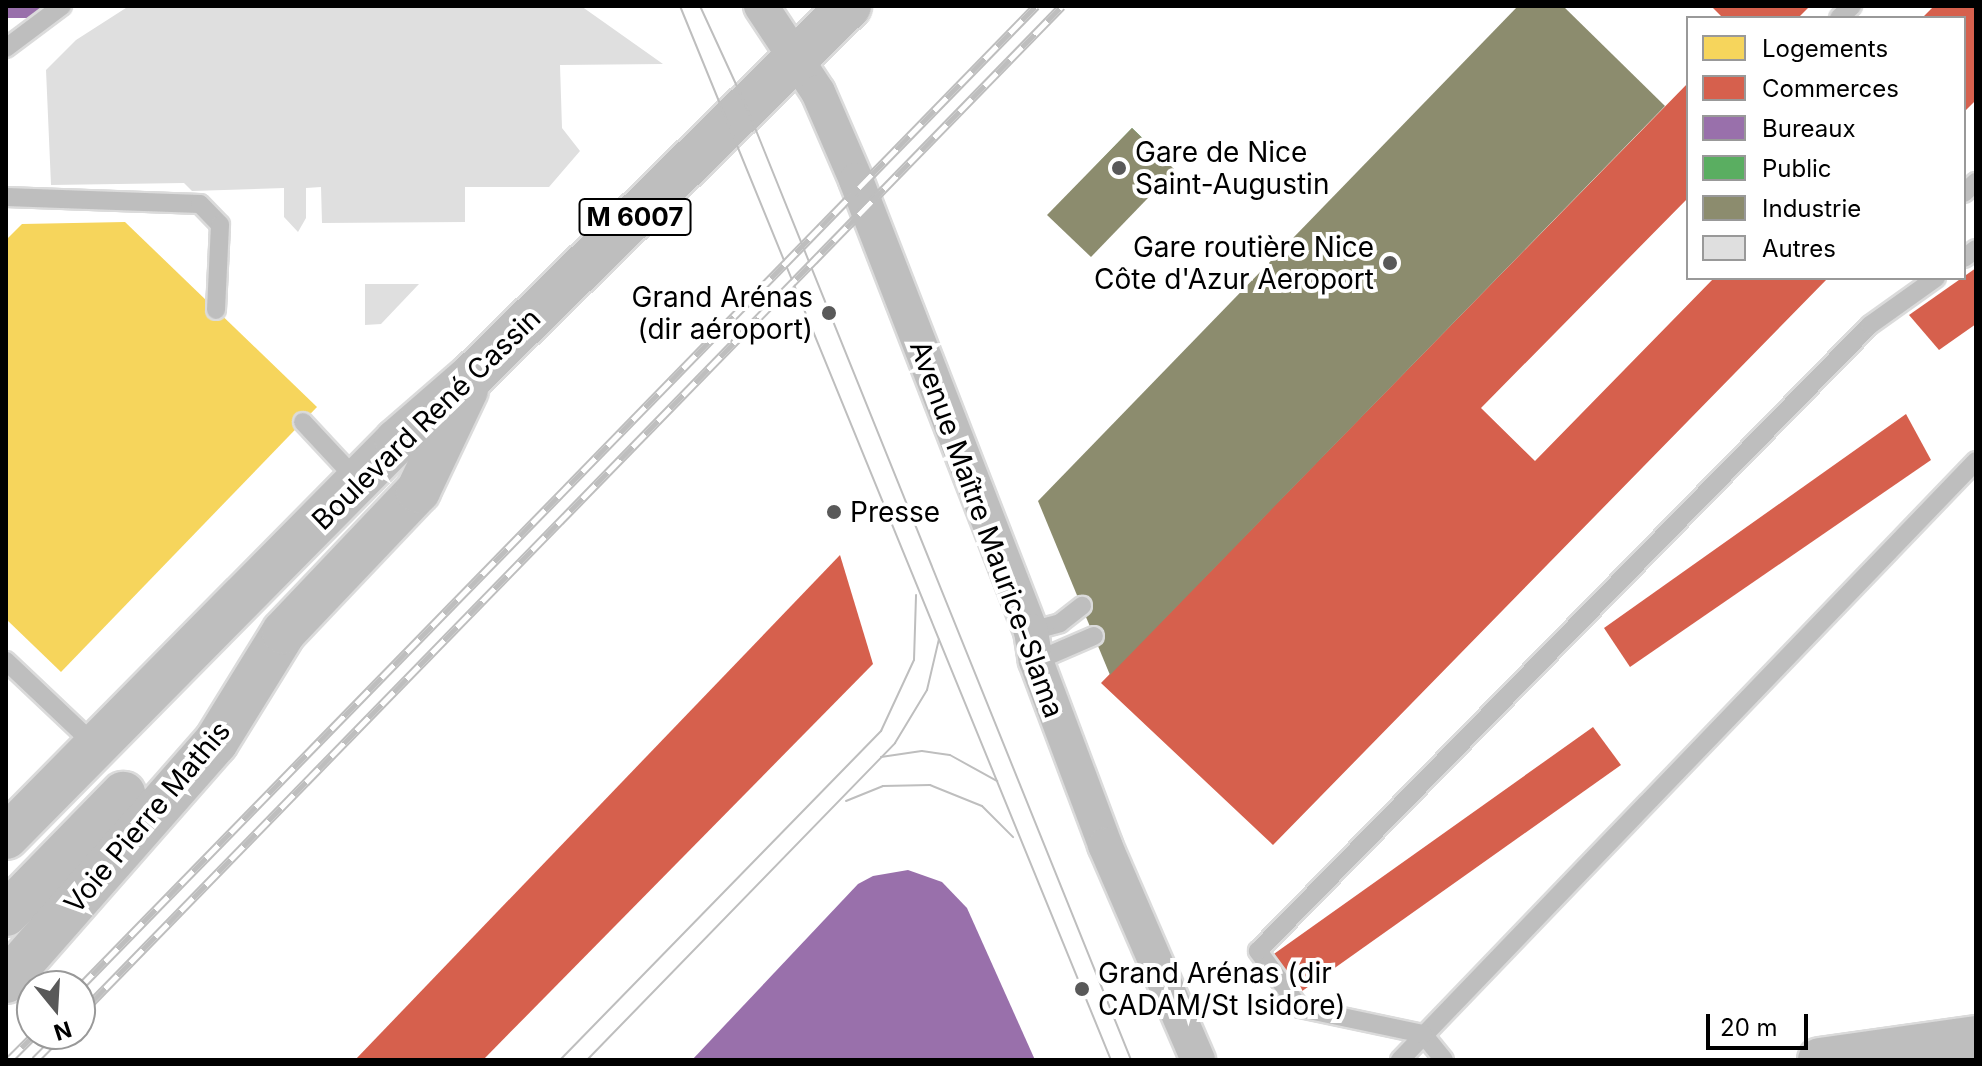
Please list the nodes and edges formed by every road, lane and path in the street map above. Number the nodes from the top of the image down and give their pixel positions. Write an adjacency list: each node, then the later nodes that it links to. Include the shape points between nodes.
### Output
1 (62, 6): 4 (lane)
2 (761, 6): 5 (street, Avenue Maître Maurice-Slama)
3 (849, 6): 5 (main road, Boulevard René Cassin / M 6007)
4 (6, 48)
5 (798, 60): 9 (main road, Boulevard René Cassin / M 6007); 15 (street, Avenue Maître Maurice-Slama, via 856,180)
6 (6, 197): 8 (lane, via 200,204 220,225)
7 (1933, 280): 22 (lane, via 1870,325 1258,951 1300,1008)
8 (216, 310)
9 (473, 375): 12 (main road, Boulevard René Cassin); 21 (main road, Voie Pierre Mathis, via 418,491 284,632 216,742)
10 (303, 422): 12 (lane)
11 (1976, 461): 22 (lane)
12 (358, 481): 17 (main road, Boulevard René Cassin)
13 (1082, 606): 15 (lane)
14 (1094, 636): 15 (lane)
15 (1034, 646): 24 (street, Avenue Maître Maurice-Slama, via 1105,845)
16 (6, 661): 17 (lane)
17 (98, 748): 19 (main road, Boulevard René Cassin)
18 (123, 794): 20 (main road)
19 (6, 837)
20 (6, 914)
21 (6, 981)
22 (1423, 1034): 25 (lane); 26 (lane)
23 (1976, 1038): 27 (main road)
24 (1198, 1060)
25 (1400, 1060)
26 (1444, 1060)
27 (1820, 1060)

